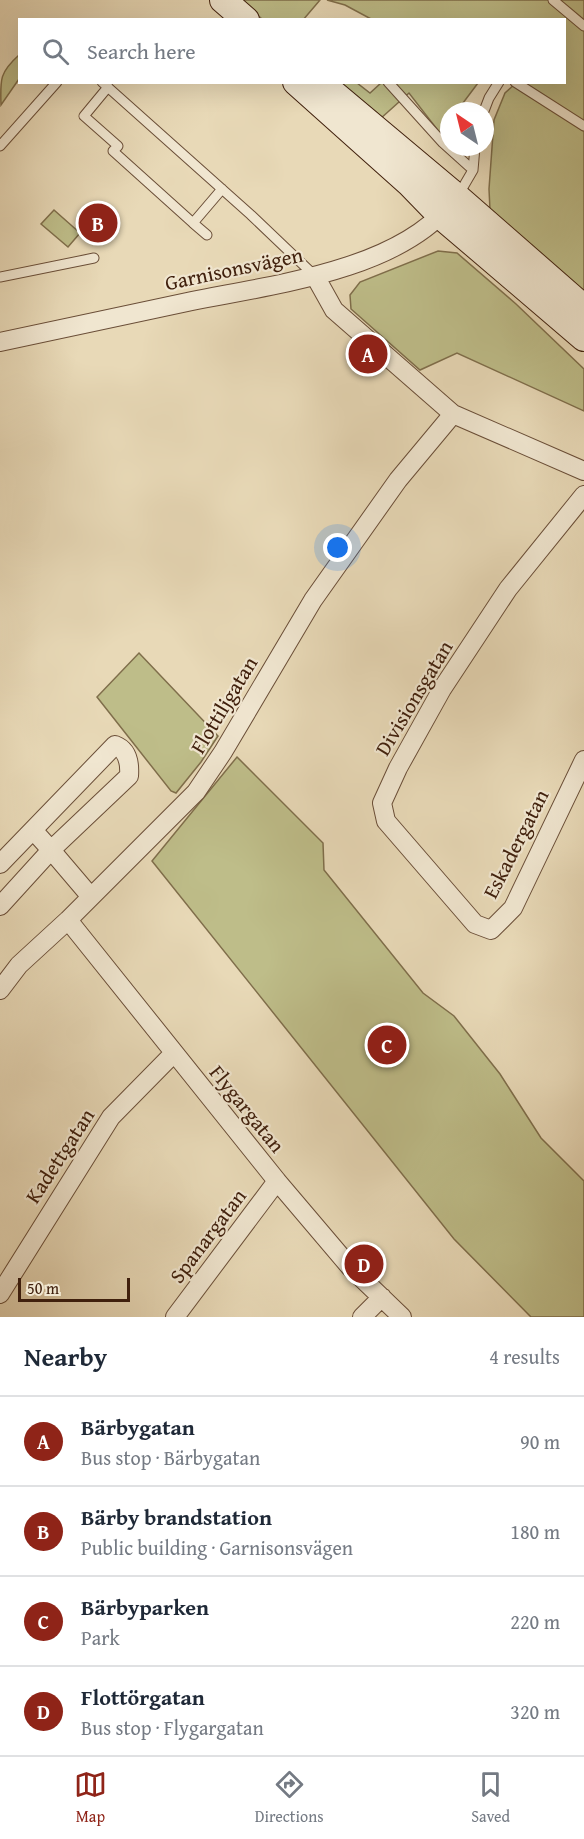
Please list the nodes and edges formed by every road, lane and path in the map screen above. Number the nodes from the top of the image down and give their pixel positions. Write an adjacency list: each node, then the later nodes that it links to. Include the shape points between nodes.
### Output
1 (203, 0): 4 (main road)
2 (223, 0): 5 (main road)
3 (553, 0): 6 (lane)
4 (223, 18)
5 (244, 18)
6 (584, 26)
7 (55, 84): 16 (lane)
8 (298, 84): 21 (main road)
9 (323, 84): 20 (main road)
10 (390, 84): 18 (lane)
11 (498, 84): 14 (lane)
12 (517, 84): 15 (lane)
13 (105, 85): 19 (lane); 22 (lane, via 84,116 118,146 113,151)
14 (487, 102)
15 (584, 126)
16 (0, 147)
17 (474, 156): 18 (lane)
18 (473, 170): 20 (lane)
19 (222, 189): 22 (lane); 25 (lane)
20 (457, 197): 21 (street, Garnisonsvägen); 27 (main road)
21 (441, 216): 25 (street, Garnisonsvägen, via 402,244); 28 (main road)
22 (193, 223): 23 (lane)
23 (207, 235)
24 (94, 258): 26 (lane)
25 (315, 276): 29 (street, Garnisonsvägen); 30 (street, via 333,310)
26 (0, 278)
27 (584, 308)
28 (584, 338)
29 (0, 342)
30 (453, 414): 31 (street); 37 (street, Flottiljgatan, via 398,480 313,600 196,792)
31 (584, 471)
32 (584, 495): 40 (street, Divisionsgatan, via 508,589 442,689 381,803 386,821)
33 (584, 760): 40 (street, Eskadergatan, via 513,908 491,930)
34 (33, 830): 35 (street); 35 (street, via 115,746 122,748 130,762 129,776); 36 (street)
35 (51, 850): 37 (street); 38 (street)
36 (0, 864)
37 (91, 897): 39 (street, Flottiljgatan)
38 (0, 906)
39 (68, 920): 41 (street, Flottiljgatan, via 19,965); 42 (street, Flygargatan)
40 (475, 924)
41 (0, 990)
42 (174, 1053): 43 (street, Flygargatan); 44 (street, Kadettgatan, via 111,1117)
43 (277, 1181): 45 (street, Flygargatan, via 350,1267); 46 (street, Spanargatan)
44 (0, 1294)
45 (382, 1297): 47 (street); 48 (street, Flygargatan)
46 (175, 1317)
47 (362, 1317)
48 (402, 1317)

